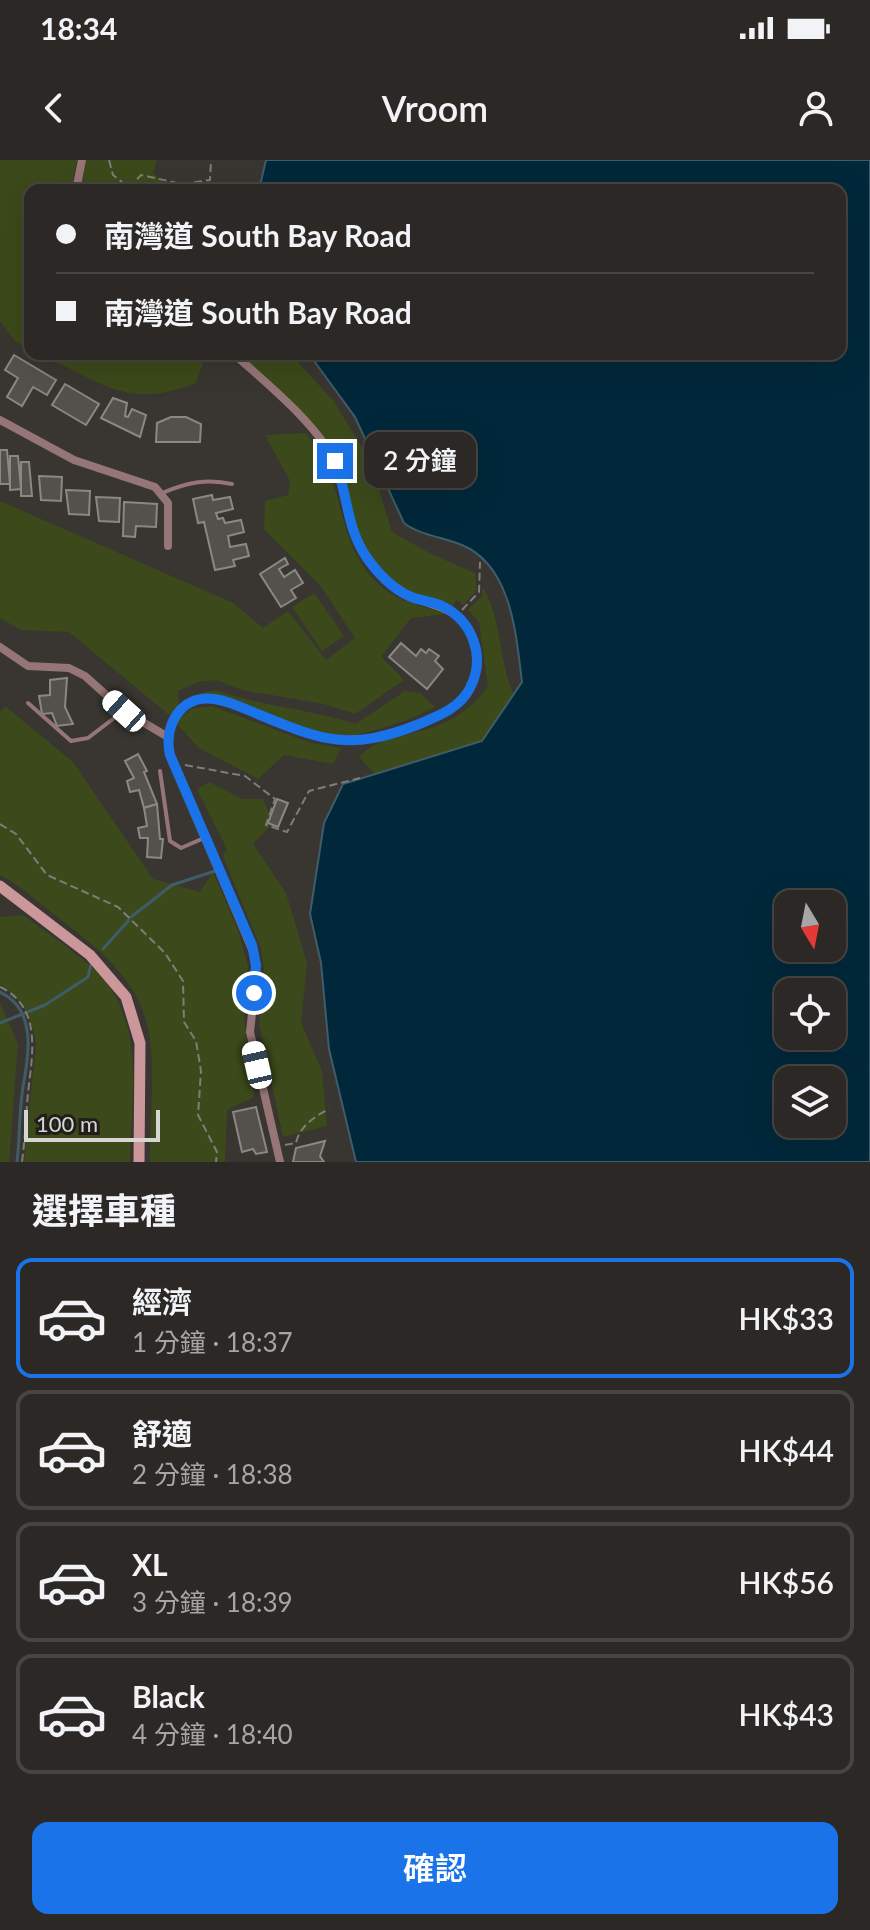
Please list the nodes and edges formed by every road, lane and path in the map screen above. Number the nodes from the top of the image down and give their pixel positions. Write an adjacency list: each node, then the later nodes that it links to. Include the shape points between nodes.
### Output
1 (82, 160): 4 (street)
2 (109, 160): 5 (path, via 113,175)
3 (211, 160): 7 (path, via 210,180)
4 (77, 184)
5 (124, 184)
6 (133, 184): 8 (path, via 141,175)
7 (182, 184)
8 (182, 184)
9 (240, 360): 15 (street, via 327,447 353,531 375,568 401,592)
10 (0, 420): 12 (street, via 59,454)
11 (232, 484): 12 (lane, via 188,483)
12 (162, 493): 13 (street, via 169,510)
13 (168, 546)
14 (480, 562): 15 (path, via 479,592)
15 (457, 616): 19 (street, via 474,642 476,672 462,700 433,718 382,738 342,742 207,698 178,712)
16 (0, 647): 18 (street, via 28,666 77,672)
17 (28, 703): 18 (lane, via 71,741 88,738)
18 (124, 711): 19 (street)
19 (168, 737): 20 (street)
20 (176, 769): 22 (path, via 191,765 251,778 275,799 266,825 287,832 309,791); 24 (street)
21 (160, 771): 24 (lane, via 170,841 181,848)
22 (360, 778)
23 (0, 824): 31 (path, via 16,834 47,875 118,907 165,953 183,981 184,1022 196,1041 201,1071 198,1115 217,1152)
24 (206, 837): 28 (street, via 254,954 250,1032)
25 (0, 886): 30 (main road, via 90,955 126,997 140,1043)
26 (0, 987): 29 (path, via 24,1011 34,1045)
27 (329, 1109): 28 (path, via 315,1116 296,1143)
28 (276, 1146): 32 (street)
29 (22, 1162)
30 (139, 1162)
31 (216, 1162)
32 (280, 1162)

